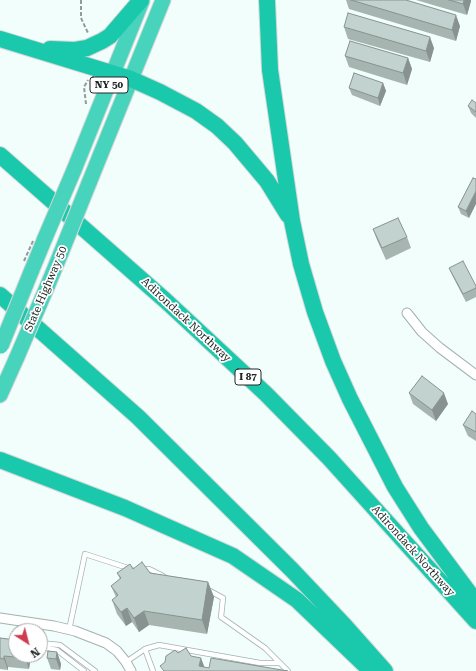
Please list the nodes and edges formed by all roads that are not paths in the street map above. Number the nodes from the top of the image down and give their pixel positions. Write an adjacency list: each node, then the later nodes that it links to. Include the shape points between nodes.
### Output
1 (142, 0): 5 (highway, via 110,36 87,48); 6 (highway, NY 50)
2 (163, 0): 7 (highway, NY 50)
3 (267, 0): 9 (highway, via 270,70)
4 (0, 39): 5 (highway)
5 (31, 49): 6 (highway)
6 (113, 74): 7 (highway); 12 (highway, State Highway 50 / NY 50, bridge)
7 (130, 79): 9 (highway, via 196,111 217,126 267,181); 14 (highway, State Highway 50 / NY 50, bridge, via 90,183)
8 (0, 155): 20 (highway, Adirondack Northway / I 87, via 166,301 266,394 328,458)
9 (292, 221): 18 (highway, via 315,312 350,399 408,508)
10 (0, 295): 33 (highway, via 138,417 292,570)
11 (407, 312): 13 (street, via 422,332)
12 (0, 346)
13 (476, 376)
14 (0, 395)
15 (0, 460): 32 (highway, via 125,508 233,556 297,600)
16 (170, 580): 21 (lane, via 149,569 135,570 85,554)
17 (200, 589): 26 (lane, via 223,598 221,617 265,648)
18 (476, 602)
19 (0, 618): 21 (street)
20 (476, 621)
21 (69, 630): 25 (street, via 106,643)
22 (48, 644): 28 (lane, via 60,645)
23 (48, 648): 27 (lane, via 57,650)
24 (145, 649): 25 (lane); 26 (lane, via 159,645 260,663); 30 (lane)
25 (126, 662): 29 (street)
26 (280, 663): 31 (lane)
27 (84, 671)
28 (95, 671)
29 (131, 671)
30 (153, 671)
31 (288, 671)
32 (371, 671)
33 (385, 671)

